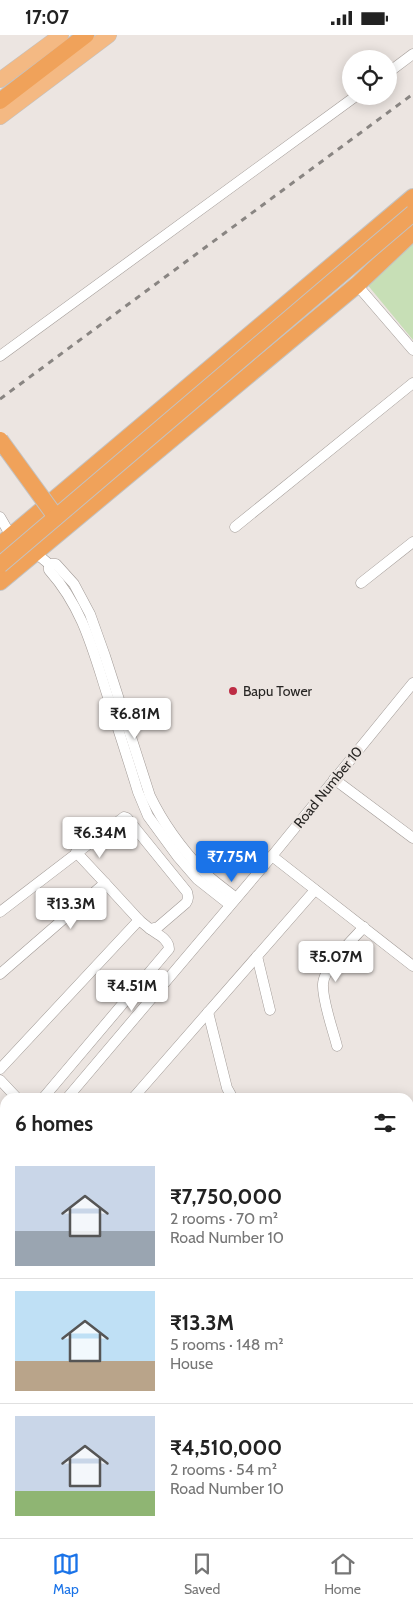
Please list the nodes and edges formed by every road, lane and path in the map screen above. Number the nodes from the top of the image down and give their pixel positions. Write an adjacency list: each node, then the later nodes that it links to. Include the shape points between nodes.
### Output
1 (61, 35): 6 (main road)
2 (86, 35): 7 (highway)
3 (110, 35): 9 (main road)
4 (413, 54): 5 (street)
5 (397, 66)
6 (0, 79)
7 (0, 101)
8 (344, 105): 15 (street)
9 (0, 117)
10 (413, 197): 18 (highway)
11 (413, 213): 21 (highway, bridge)
12 (413, 232): 13 (highway)
13 (357, 285): 14 (street); 19 (highway)
14 (413, 350)
15 (0, 357)
16 (413, 383): 22 (street)
17 (0, 440): 21 (highway, bridge)
18 (81, 477): 19 (highway); 23 (highway)
19 (98, 499): 25 (highway)
20 (0, 517): 23 (street)
21 (56, 517): 26 (highway, bridge)
22 (235, 527)
23 (5, 541): 25 (street)
24 (413, 542): 28 (street)
25 (34, 552): 27 (highway); 34 (street, via 49,564 56,564 82,597 150,796)
26 (0, 565)
27 (0, 582)
28 (361, 583)
29 (413, 684): 30 (street, Road Number 10)
30 (334, 779): 31 (street); 33 (street, Road Number 10)
31 (413, 838)
32 (76, 852): 35 (street); 37 (street, via 119,818 127,817); 39 (street)
33 (272, 856): 36 (street); 38 (street, Road Number 10)
34 (200, 876): 37 (street); 38 (street)
35 (105, 883): 40 (street); 45 (street)
36 (315, 890): 41 (street); 43 (street)
37 (186, 892): 42 (street, via 188,901 158,927)
38 (233, 902): 53 (street, Road Number 10)
39 (0, 912)
40 (139, 920): 42 (street); 49 (street)
41 (364, 927): 44 (street); 48 (street, via 332,965 323,983)
42 (150, 929): 52 (street, via 167,941 169,949)
43 (257, 956): 46 (street); 47 (street)
44 (413, 966)
45 (0, 974)
46 (270, 1011)
47 (208, 1012): 54 (street); 55 (street)
48 (337, 1046)
49 (0, 1069)
50 (0, 1080): 51 (street)
51 (12, 1093)
52 (47, 1093)
53 (71, 1093)
54 (137, 1093)
55 (230, 1093)

